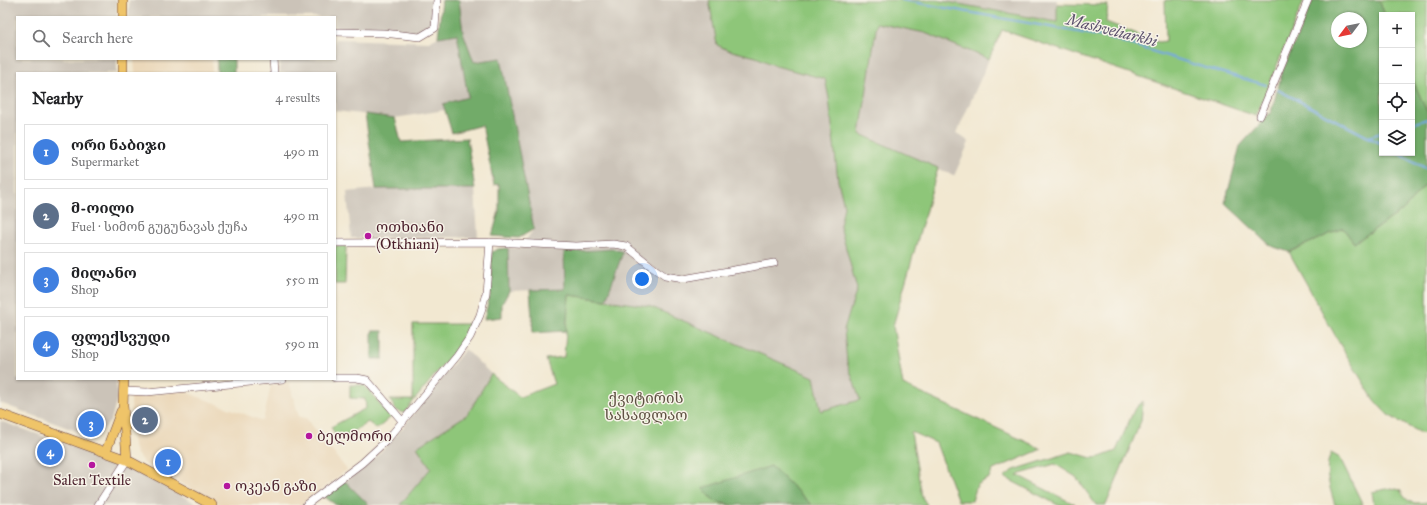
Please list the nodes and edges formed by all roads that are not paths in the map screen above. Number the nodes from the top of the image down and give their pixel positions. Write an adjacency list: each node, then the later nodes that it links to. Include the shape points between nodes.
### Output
1 (123, 0): 4 (main road)
2 (437, 0): 5 (street, via 435,28 420,37)
3 (1308, 0): 10 (street)
4 (123, 16)
5 (336, 32)
6 (123, 60): 8 (main road)
7 (274, 60): 9 (street)
8 (123, 72)
9 (274, 72)
10 (1260, 116)
11 (490, 242): 12 (street); 13 (street, via 626,246 656,270 669,277 683,279); 20 (street, via 486,293 474,330 457,356)
12 (336, 243)
13 (774, 263)
14 (336, 378): 20 (street, via 367,380)
15 (124, 380): 17 (main road)
16 (273, 380): 17 (street, via 147,392)
17 (124, 391): 18 (main road)
18 (123, 405): 21 (main road); 22 (main road)
19 (0, 414): 21 (main road)
20 (403, 422): 25 (street, via 374,453)
21 (106, 451): 22 (main road)
22 (127, 460): 23 (street); 24 (main road)
23 (98, 505)
24 (212, 505)
25 (306, 505)

